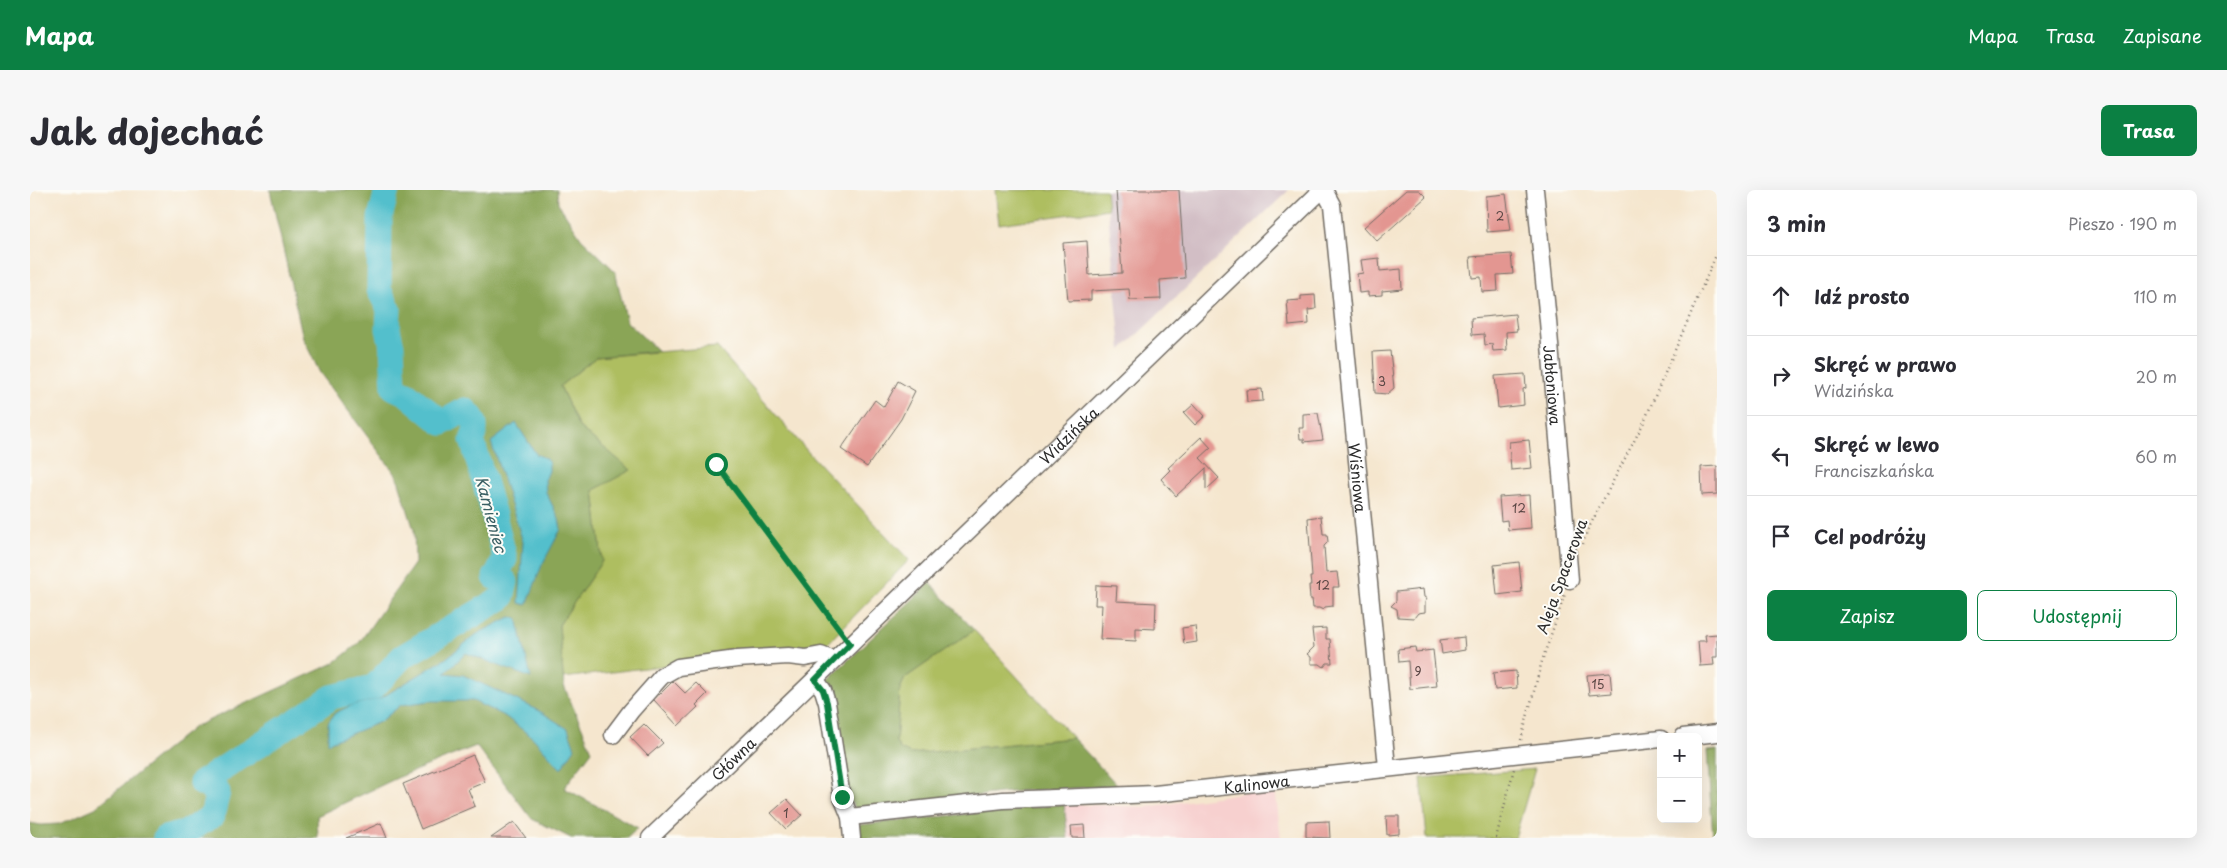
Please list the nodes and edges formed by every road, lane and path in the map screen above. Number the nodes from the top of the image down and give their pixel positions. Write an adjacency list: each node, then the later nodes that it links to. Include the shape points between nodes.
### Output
1 (1323, 190): 7 (street, Widzińska); 15 (street, Wiśniowa, via 1332,205)
2 (1535, 190): 6 (street, Jabłoniowa)
3 (1717, 253): 5 (path, Aleja Spacerowa, via 1643,424 1587,531)
4 (716, 464): 7 (path)
5 (1582, 548)
6 (1570, 580): 14 (path, Aleja Spacerowa, via 1542,660)
7 (850, 644): 8 (street, Widzińska)
8 (834, 660): 9 (street, Widzińska); 11 (street, via 821,655 805,658 788,656 678,667 662,676)
9 (815, 680): 16 (street, via 827,703 842,797); 17 (street, Główna)
10 (1717, 733): 12 (street)
11 (613, 735)
12 (1702, 735)
13 (1657, 739): 14 (street, Kalinowa)
14 (1518, 753): 15 (street, Kalinowa); 19 (path, Aleja Spacerowa)
15 (1387, 767): 16 (street, Kalinowa, via 1155,794 1003,800)
16 (850, 817): 18 (street)
17 (650, 838)
18 (852, 838)
19 (1496, 838)

